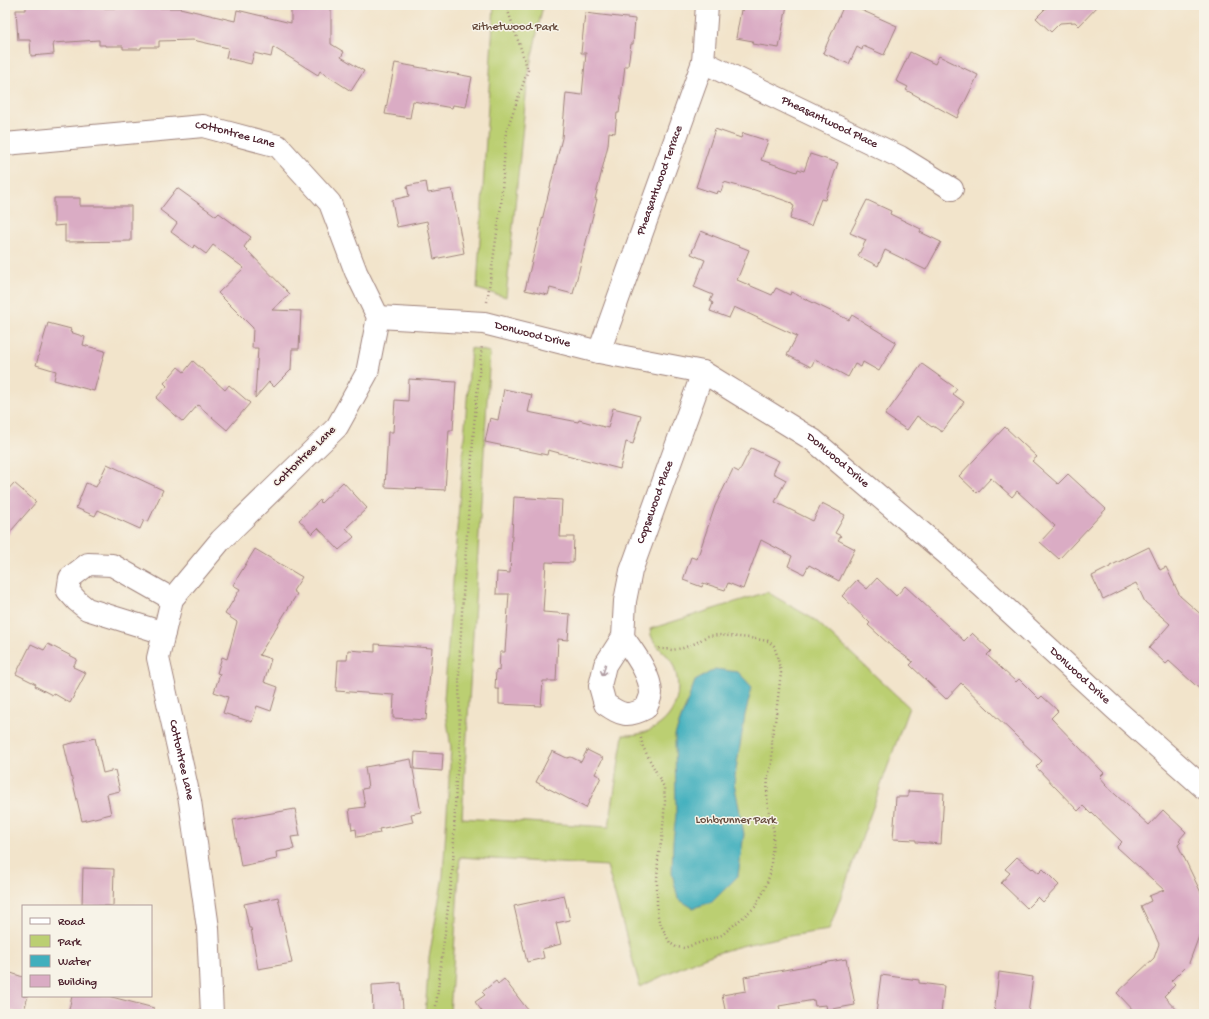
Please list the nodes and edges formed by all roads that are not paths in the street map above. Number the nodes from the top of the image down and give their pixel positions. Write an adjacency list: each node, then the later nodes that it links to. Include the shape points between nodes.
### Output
1 (708, 5): 2 (street, Pheasantwood Terrace)
2 (703, 62): 4 (street, Pheasantwood Place, via 900,157); 6 (street, Pheasantwood Terrace)
3 (5, 144): 5 (street, Cottontree Lane, via 203,126 278,146 330,204 356,272)
4 (952, 189)
5 (378, 317): 6 (street, Donwood Drive, via 484,323); 8 (street, Cottontree Lane, via 367,373 338,427 220,540)
6 (599, 352): 7 (street, Donwood Drive)
7 (703, 372): 10 (street, Copsewood Place, via 631,571 625,601); 11 (street, Donwood Drive, via 813,440 948,555 1115,710)
8 (172, 599): 9 (street, Cottontree Lane); 9 (street, via 112,565 88,564 70,578 68,591 87,609)
9 (164, 633): 12 (street, Cottontree Lane, via 158,658 190,801 208,928)
10 (624, 637): 10 (street, one-way to 10, via 605,665 600,686 604,704 619,714 635,714 646,708 651,694 648,680)
11 (1204, 788)
12 (212, 1014)

